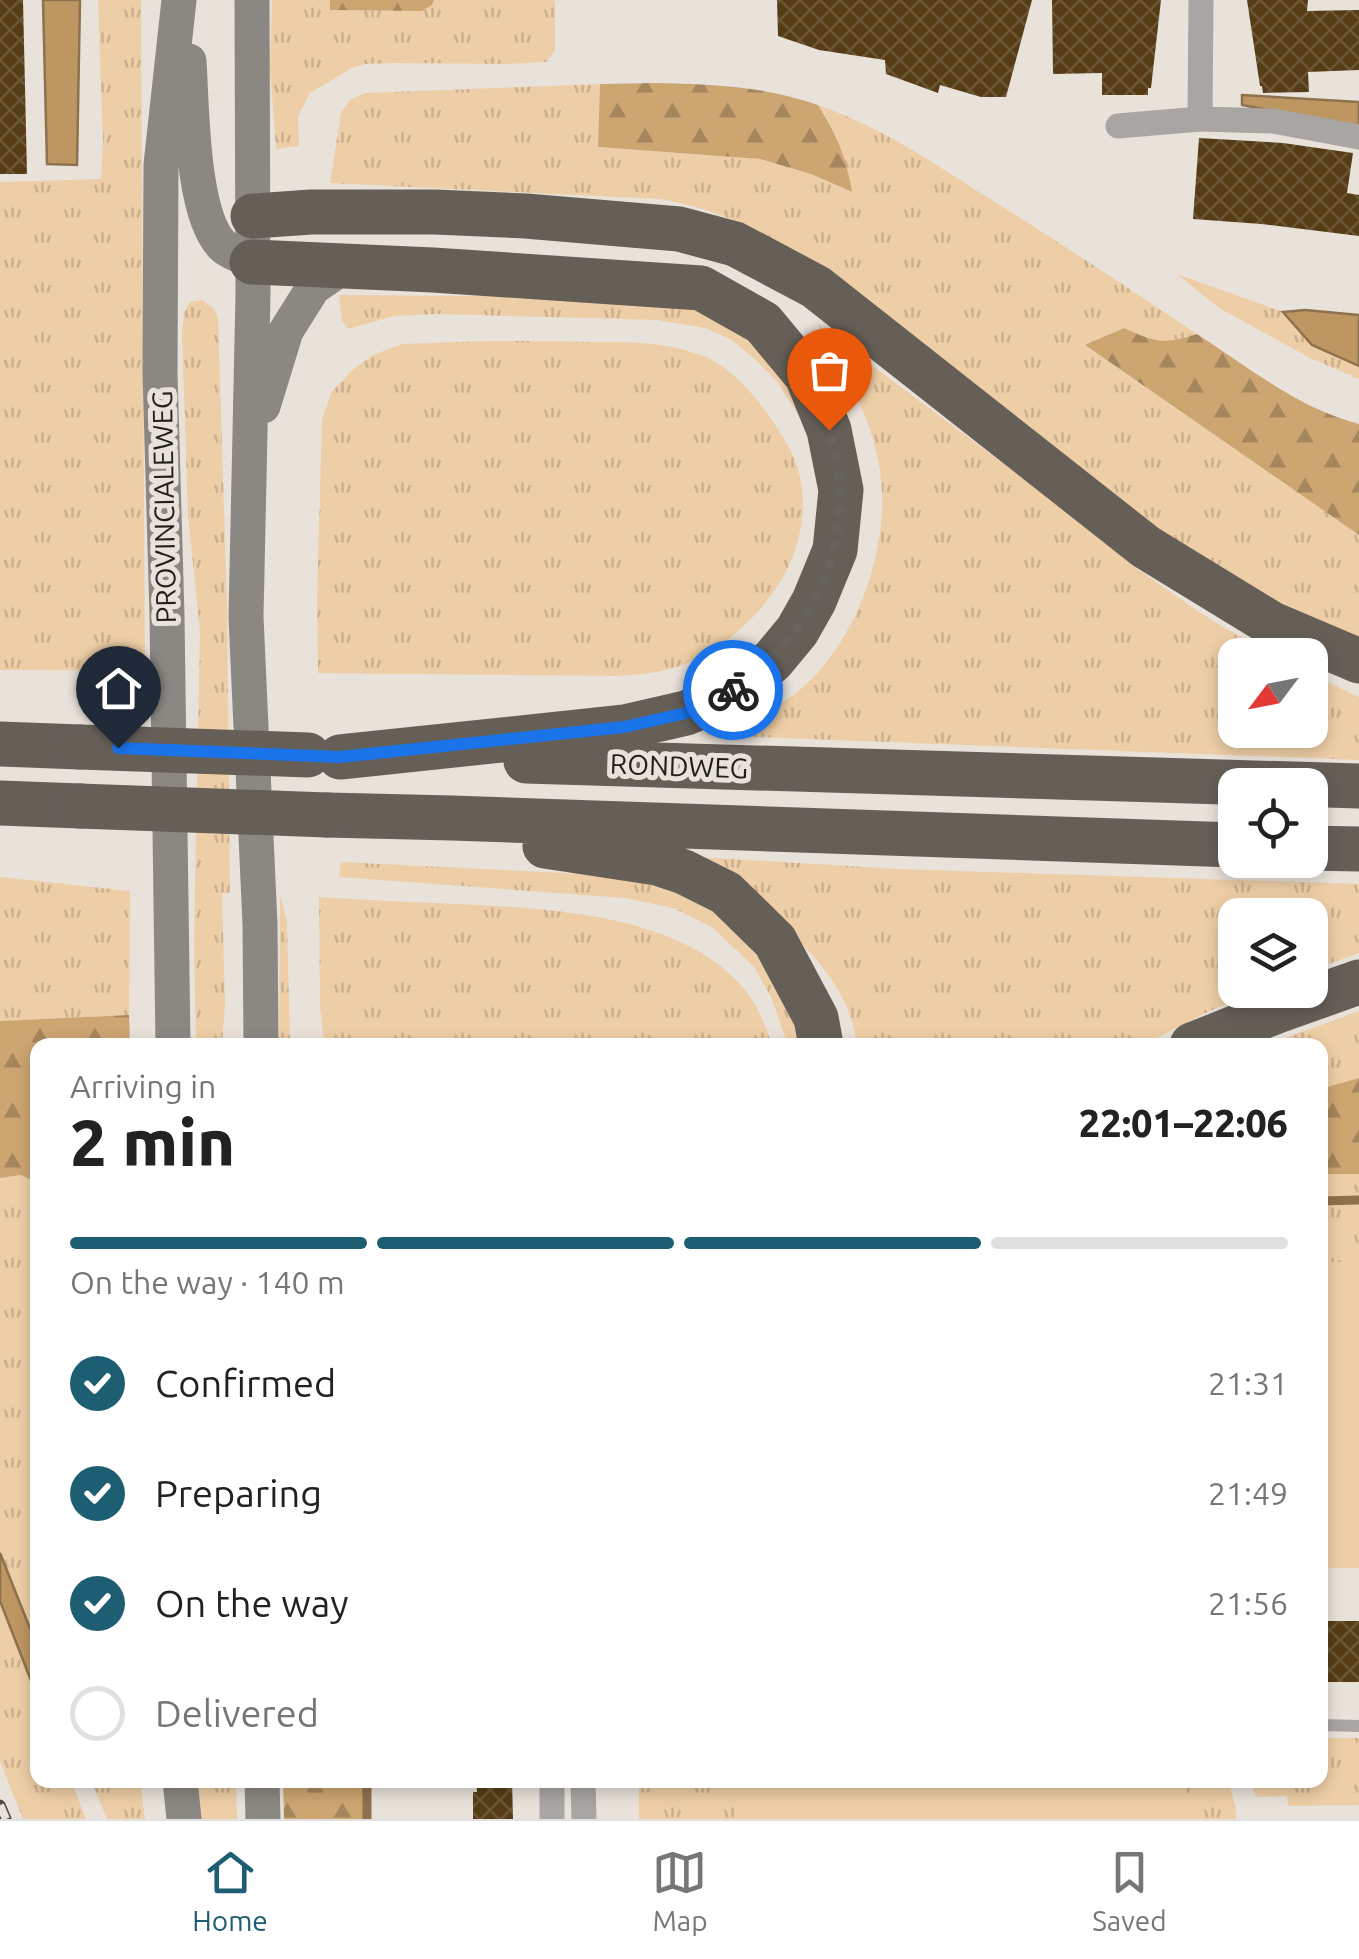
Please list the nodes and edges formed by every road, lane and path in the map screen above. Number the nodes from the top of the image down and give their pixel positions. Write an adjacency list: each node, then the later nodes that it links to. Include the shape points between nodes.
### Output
1 (181, 0): 8 (main road, PROVINCIALEWEG, via 200,196); 11 (main road, PROVINCIALEWEG, via 161,165)
2 (252, 0): 7 (main road)
3 (1201, 0): 4 (street)
4 (1200, 119): 5 (street); 6 (street, via 1273,121)
5 (1118, 126)
6 (1359, 138)
7 (253, 216): 8 (main road); 9 (main road); 13 (highway, via 526,216 679,229 735,244 816,286 1146,547 1272,624)
8 (211, 230): 9 (main road, via 224,248); 11 (main road)
9 (252, 262): 10 (highway); 12 (main road)
10 (344, 267): 12 (main road, via 313,288 286,330); 15 (highway, via 701,288 764,322 807,376 829,430 840,490 835,550 814,602 773,660 724,696 624,727)
11 (161, 270): 23 (main road, PROVINCIALEWEG)
12 (250, 450): 24 (main road, via 246,618)
13 (1359, 662)
14 (0, 744): 15 (highway, RONDWEG, bridge)
15 (340, 757): 16 (highway, RONDWEG)
16 (1359, 786)
17 (0, 803): 18 (highway, bridge)
18 (340, 816): 19 (highway); 25 (highway, via 684,872 726,893 775,941 816,1018)
19 (1218, 844)
20 (1328, 849): 21 (highway)
21 (1359, 850)
22 (1359, 982): 26 (highway)
23 (173, 1038)
24 (261, 1038)
25 (820, 1038)
26 (1211, 1038)
27 (1328, 1725): 28 (lane)
28 (1359, 1726)
29 (181, 1788): 33 (main road)
30 (262, 1788): 34 (main road)
31 (552, 1788): 35 (street)
32 (583, 1788): 36 (street)
33 (184, 1819)
34 (263, 1819)
35 (552, 1819)
36 (584, 1819)

